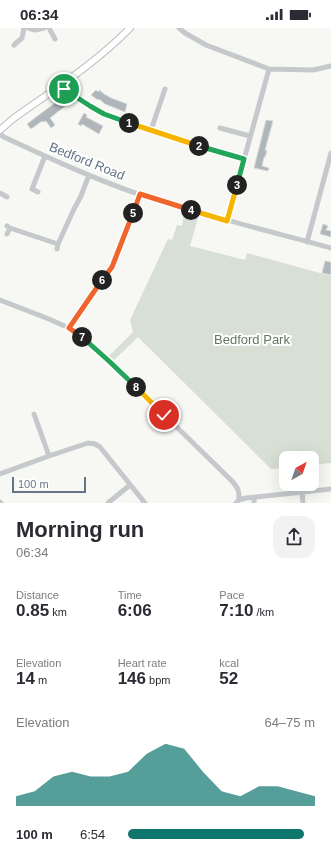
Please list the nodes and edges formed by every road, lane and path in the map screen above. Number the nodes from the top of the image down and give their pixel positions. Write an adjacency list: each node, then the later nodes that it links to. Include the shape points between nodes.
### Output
1 (24, 28): 8 (street, via 22,38)
2 (28, 28): 3 (street)
3 (44, 28)
4 (49, 28): 7 (street)
5 (130, 28): 11 (main road)
6 (179, 28): 10 (street, via 206,45)
7 (55, 39)
8 (14, 45)
9 (331, 66): 10 (street, via 313,70)
10 (269, 69): 17 (street)
11 (60, 85): 14 (main road); 15 (street, via 104,114)
12 (165, 89): 15 (street)
13 (220, 128): 17 (street)
14 (0, 130)
15 (151, 130): 20 (street)
16 (0, 134): 19 (street, Bedford Road)
17 (250, 136): 20 (street)
18 (331, 153): 28 (street)
19 (46, 156): 21 (street, Bedford Road); 22 (street, via 32,189)
20 (244, 159): 26 (street)
21 (89, 175): 24 (street, Bedford Road); 27 (street, via 58,247 8,227)
22 (38, 192)
23 (0, 193): 25 (street)
24 (140, 194): 26 (street, Bedford Road); 31 (street, via 112,267)
25 (7, 197)
26 (227, 221): 28 (street, Bedford Road)
27 (7, 234)
28 (307, 242): 29 (street, Bedford Road)
29 (331, 248)
30 (0, 300): 31 (street)
31 (69, 328): 39 (street, via 110,362 238,488)
32 (34, 414): 33 (street)
33 (49, 456): 34 (street); 35 (street, via 95,444)
34 (0, 474)
35 (130, 485): 40 (street); 41 (street)
36 (331, 489): 37 (street)
37 (302, 492): 38 (street); 43 (street)
38 (254, 496): 39 (street); 42 (street)
39 (238, 501)
40 (108, 503)
41 (145, 503)
42 (254, 503)
43 (303, 503)

